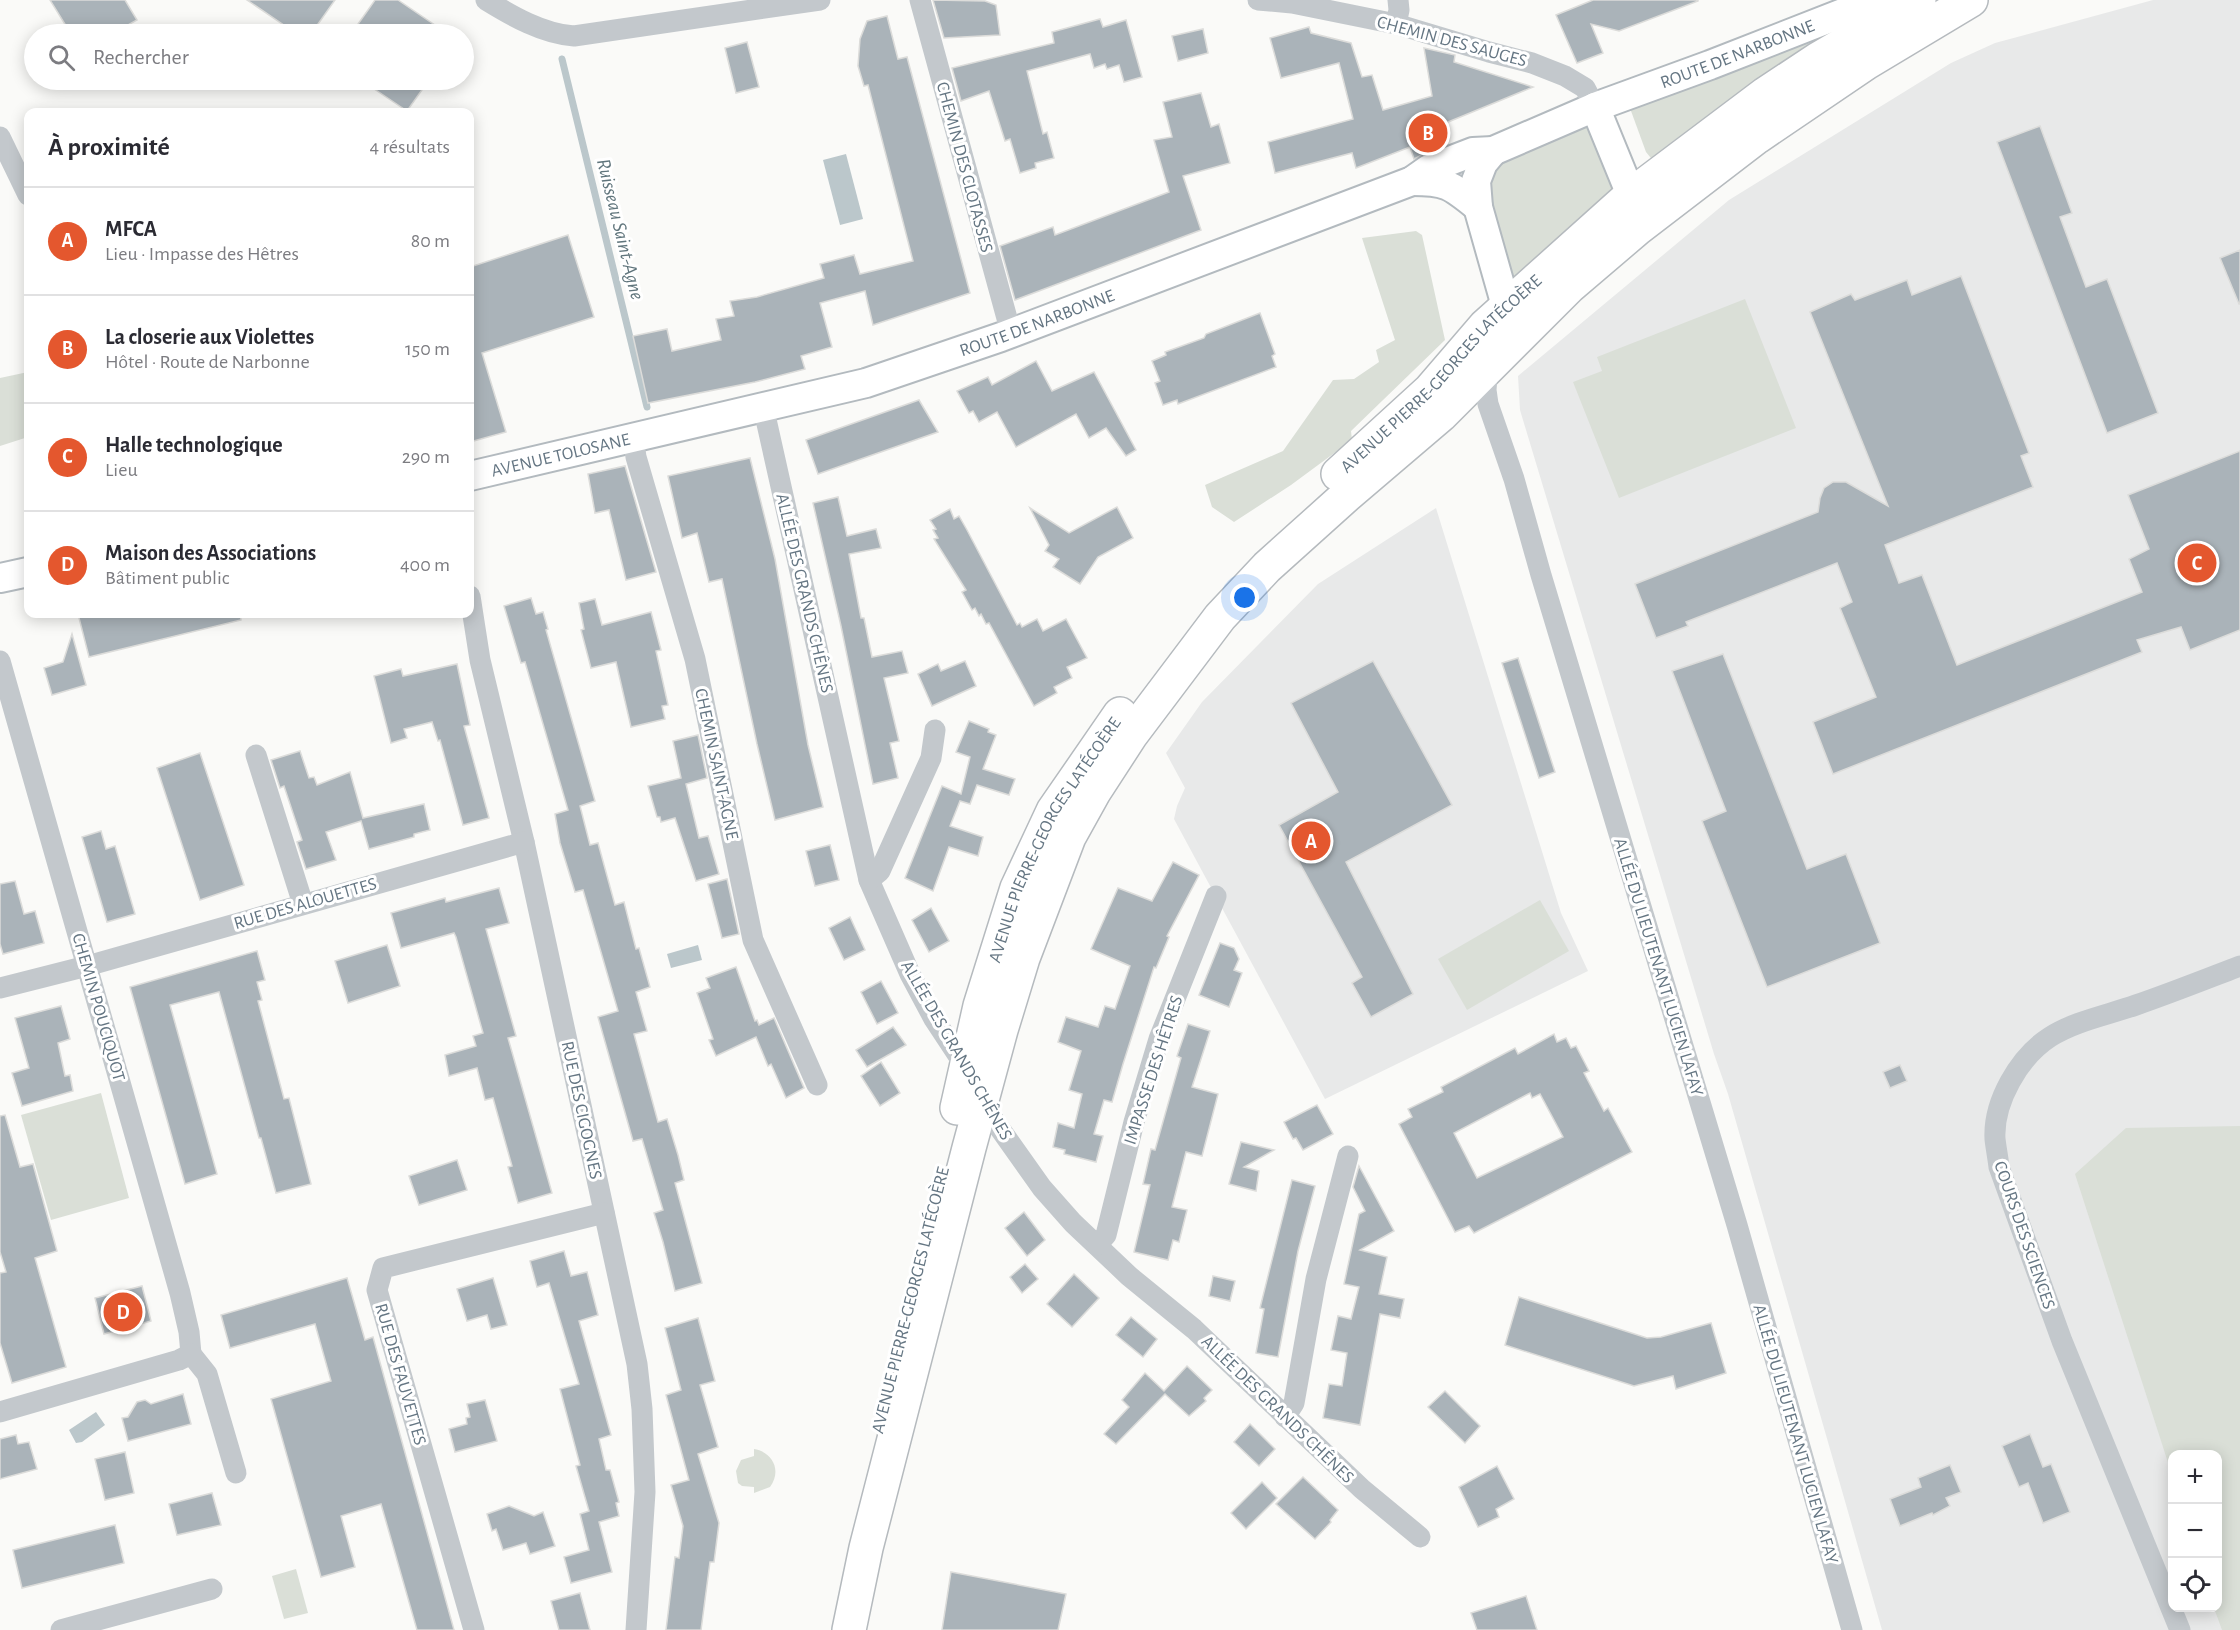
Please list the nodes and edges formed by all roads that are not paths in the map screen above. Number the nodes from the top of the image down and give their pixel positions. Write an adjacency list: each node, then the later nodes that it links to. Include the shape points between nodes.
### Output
1 (486, 0): 2 (street, via 562,35 595,34)
2 (820, 0)
3 (920, 0): 22 (street, CHEMIN DES CLOTASSES)
4 (1258, 0): 10 (street, CHEMIN DES SAUGES)
5 (1398, 0): 10 (street)
6 (1876, 0): 12 (main road, ROUTE DE NARBONNE)
7 (1919, 0): 17 (main road, AVENUE PIERRE-GEORGES LATÉCOÈRE, via 1765,94)
8 (1927, 0): 11 (street)
9 (1971, 0): 11 (main road, AVENUE PIERRE-GEORGES LATÉCOÈRE)
10 (1396, 24): 12 (street, CHEMIN DES SAUGES, via 1564,76 1585,88)
11 (1918, 32): 19 (main road, AVENUE PIERRE-GEORGES LATÉCOÈRE, via 1757,137)
12 (1595, 107): 14 (main road, ROUTE DE NARBONNE); 17 (main road)
13 (0, 137): 16 (street)
14 (1493, 151): 15 (main road, ROUTE DE NARBONNE, via 1473,153 1429,169); 18 (main road, via 1476,182)
15 (1412, 181): 18 (main road, ROUTE DE NARBONNE, via 1440,181); 22 (main road, ROUTE DE NARBONNE)
16 (24, 187)
17 (1631, 195): 19 (main road); 20 (main road, AVENUE PIERRE-GEORGES LATÉCOÈRE)
18 (1478, 207): 20 (main road)
19 (1637, 229): 21 (main road, AVENUE PIERRE-GEORGES LATÉCOÈRE)
20 (1506, 306): 21 (main road); 23 (street, ALLÉE DU LIEUTENANT LUCIEN LAFAY); 40 (main road, AVENUE PIERRE-GEORGES LATÉCOÈRE, via 1430,390 1222,585 1135,692 1077,772 1053,811 1017,888 980,1006)
21 (1536, 320): 23 (main road, AVENUE PIERRE-GEORGES LATÉCOÈRE)
22 (1011, 333): 24 (main road, ROUTE DE NARBONNE, via 866,383)
23 (1486, 370): 42 (main road, AVENUE PIERRE-GEORGES LATÉCOÈRE, via 1441,415 1267,567 1220,617 1131,735 1069,837 1023,958); 58 (street, ALLÉE DU LIEUTENANT LUCIEN LAFAY, via 1488,404 1514,479 1737,1224)
24 (763, 406): 25 (main road, ROUTE DE NARBONNE); 34 (street, ALLÉE DES GRANDS CHÊNES)
25 (642, 435): 26 (main road, AVENUE TOLOSANE); 41 (street, CHEMIN SAINT-AGNE, via 636,457 695,659 753,940)
26 (474, 475)
27 (24, 573): 28 (main road)
28 (0, 578)
29 (473, 618): 33 (street, RUE DES CIGOGNES)
30 (0, 661): 37 (street, CHEMIN POUCIQUOT)
31 (935, 730): 34 (street, via 930,758 894,840 880,871)
32 (256, 755): 36 (street)
33 (524, 842): 36 (street, RUE DES ALOUETTES); 44 (street, RUE DES CIGOGNES)
34 (868, 880): 40 (street, ALLÉE DES GRANDS CHÊNES, via 910,974)
35 (1216, 896): 46 (street, IMPASSE DES HÊTRES, via 1159,1039 1106,1235)
36 (303, 904): 37 (street, RUE DES ALOUETTES)
37 (87, 966): 39 (street, RUE DES ALOUETTES); 47 (street, CHEMIN POUCIQUOT, via 180,1293)
38 (2240, 966): 59 (street, COURS DES SCIENCES, via 2050,1037 2025,1060 2009,1084 1995,1137 1999,1167 2062,1341)
39 (0, 988)
40 (967, 1069): 42 (street, ALLÉE DES GRANDS CHÊNES); 45 (main road, AVENUE PIERRE-GEORGES LATÉCOÈRE)
41 (817, 1085)
42 (982, 1099): 45 (main road, AVENUE PIERRE-GEORGES LATÉCOÈRE); 46 (street, ALLÉE DES GRANDS CHÊNES, via 1042,1188)
43 (1348, 1155): 49 (street, via 1316,1279 1294,1403)
44 (604, 1213): 54 (street, RUE DES FAUVETTES, via 383,1268 377,1290); 55 (street, RUE DES CIGOGNES, via 637,1364 642,1409 645,1491)
45 (936, 1237): 56 (main road, AVENUE PIERRE-GEORGES LATÉCOÈRE, via 849,1544); 57 (main road, AVENUE PIERRE-GEORGES LATÉCOÈRE)
46 (1097, 1245): 49 (street, ALLÉE DES GRANDS CHÊNES, via 1194,1329)
47 (191, 1354): 48 (street); 50 (street, via 207,1374)
48 (0, 1412)
49 (1285, 1417): 51 (street, ALLÉE DES GRANDS CHÊNES)
50 (236, 1473)
51 (1420, 1537)
52 (212, 1589): 53 (street)
53 (61, 1630)
54 (474, 1630)
55 (636, 1630)
56 (831, 1630)
57 (849, 1630)
58 (1852, 1630)
59 (2180, 1630)

